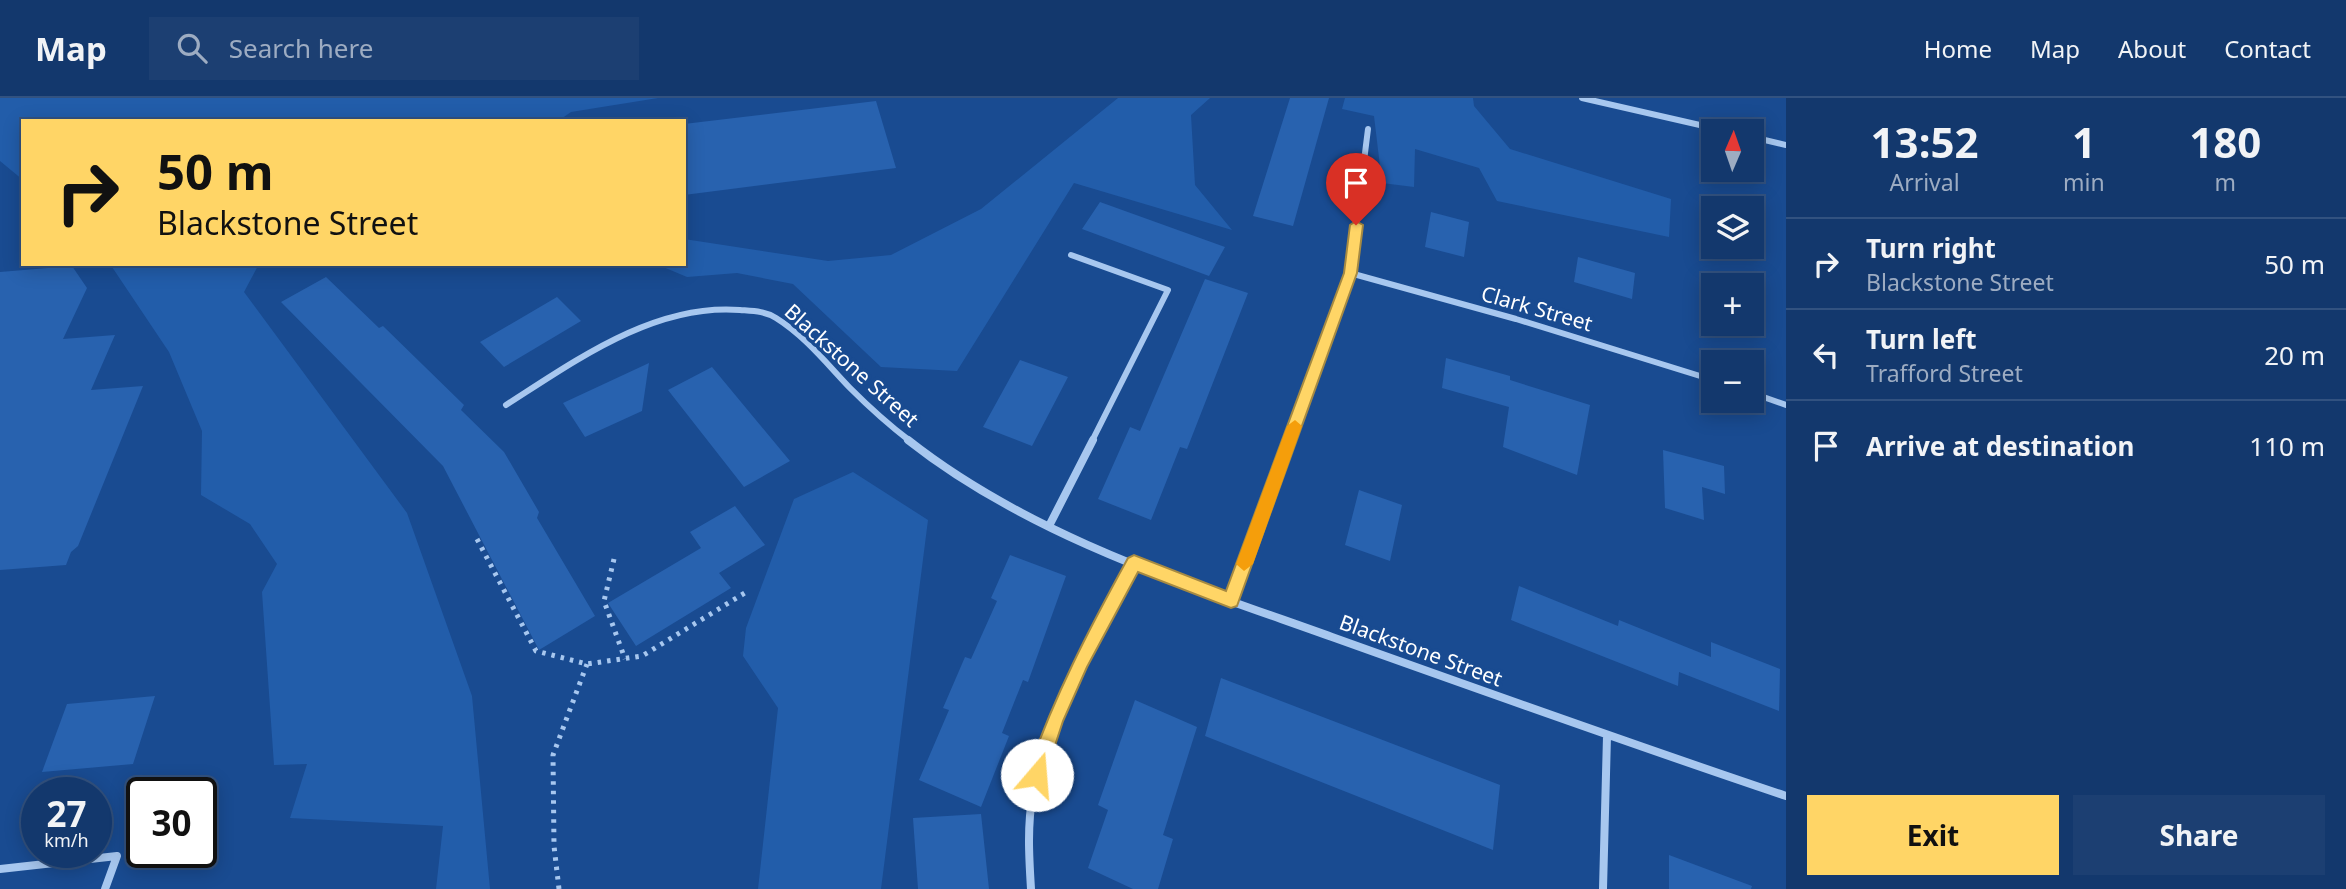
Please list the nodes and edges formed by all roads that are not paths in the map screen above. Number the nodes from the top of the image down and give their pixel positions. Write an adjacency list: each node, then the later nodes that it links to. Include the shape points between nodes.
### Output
1 (1582, 98): 2 (street)
2 (1701, 125)
3 (1368, 129): 7 (street)
4 (1764, 140): 5 (street)
5 (1786, 145)
6 (1071, 255): 12 (street, via 1168,290)
7 (1350, 273): 8 (street, Clark Street); 14 (street)
8 (1701, 376)
9 (1764, 397): 11 (street)
10 (506, 405): 12 (street, Blackstone Street, via 633,331 690,312 729,308 767,313 797,335 910,442)
11 (1786, 405)
12 (1048, 526): 13 (street, Blackstone Street)
13 (1134, 563): 14 (street, Blackstone Street); 19 (street, via 1054,720 1037,775 1029,829)
14 (1231, 600): 15 (street, Blackstone Street)
15 (1608, 736): 16 (street, Blackstone Street); 20 (street)
16 (1786, 796)
17 (0, 869): 18 (street, via 117,856)
18 (105, 889)
19 (1031, 889)
20 (1603, 889)

